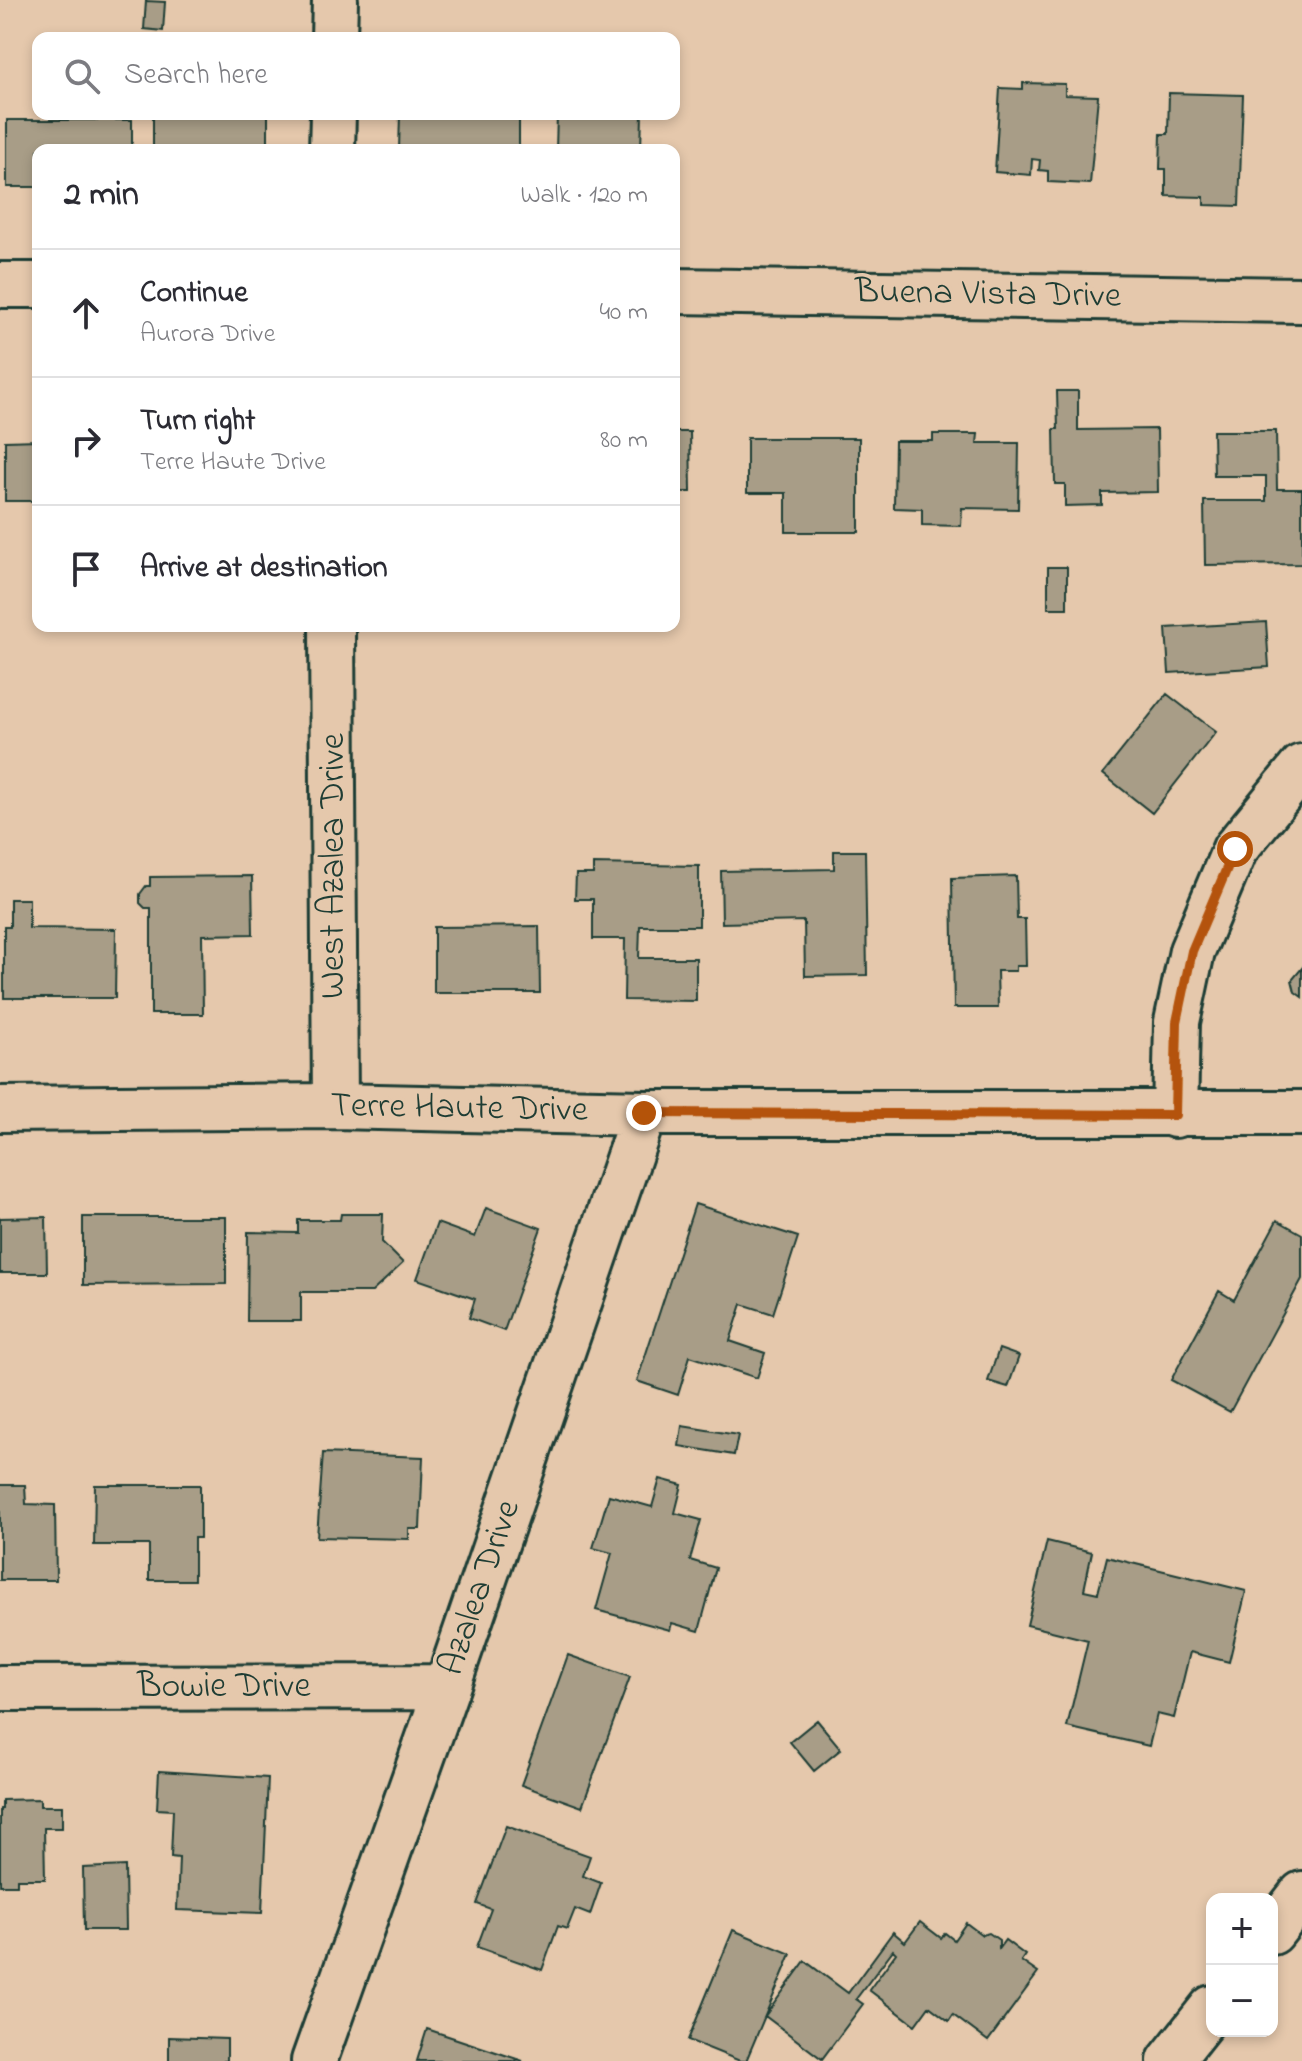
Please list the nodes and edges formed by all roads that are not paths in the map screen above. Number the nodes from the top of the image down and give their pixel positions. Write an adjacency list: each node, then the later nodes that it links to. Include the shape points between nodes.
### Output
1 (335, 0): 2 (street)
2 (334, 32)
3 (333, 120): 4 (street)
4 (332, 144)
5 (0, 285): 6 (street)
6 (32, 285)
7 (680, 291): 8 (street, Buena Vista Drive)
8 (1302, 300)
9 (332, 632): 11 (street, West Azalea Drive)
10 (1302, 767): 15 (street, via 1235,849 1192,951 1177,1022)
11 (335, 1106): 12 (street, Terre Haute Drive); 13 (street, Terre Haute Drive)
12 (0, 1109)
13 (644, 1113): 15 (street, Terre Haute Drive); 16 (street, Azalea Drive)
14 (1302, 1113): 15 (street, Terre Haute Drive)
15 (1175, 1115)
16 (447, 1687): 17 (street, Bowie Drive); 21 (street, Azalea Drive)
17 (0, 1688)
18 (1302, 1894): 19 (street)
19 (1278, 1924)
20 (1206, 2016): 22 (street)
21 (314, 2061)
22 (1170, 2061)

